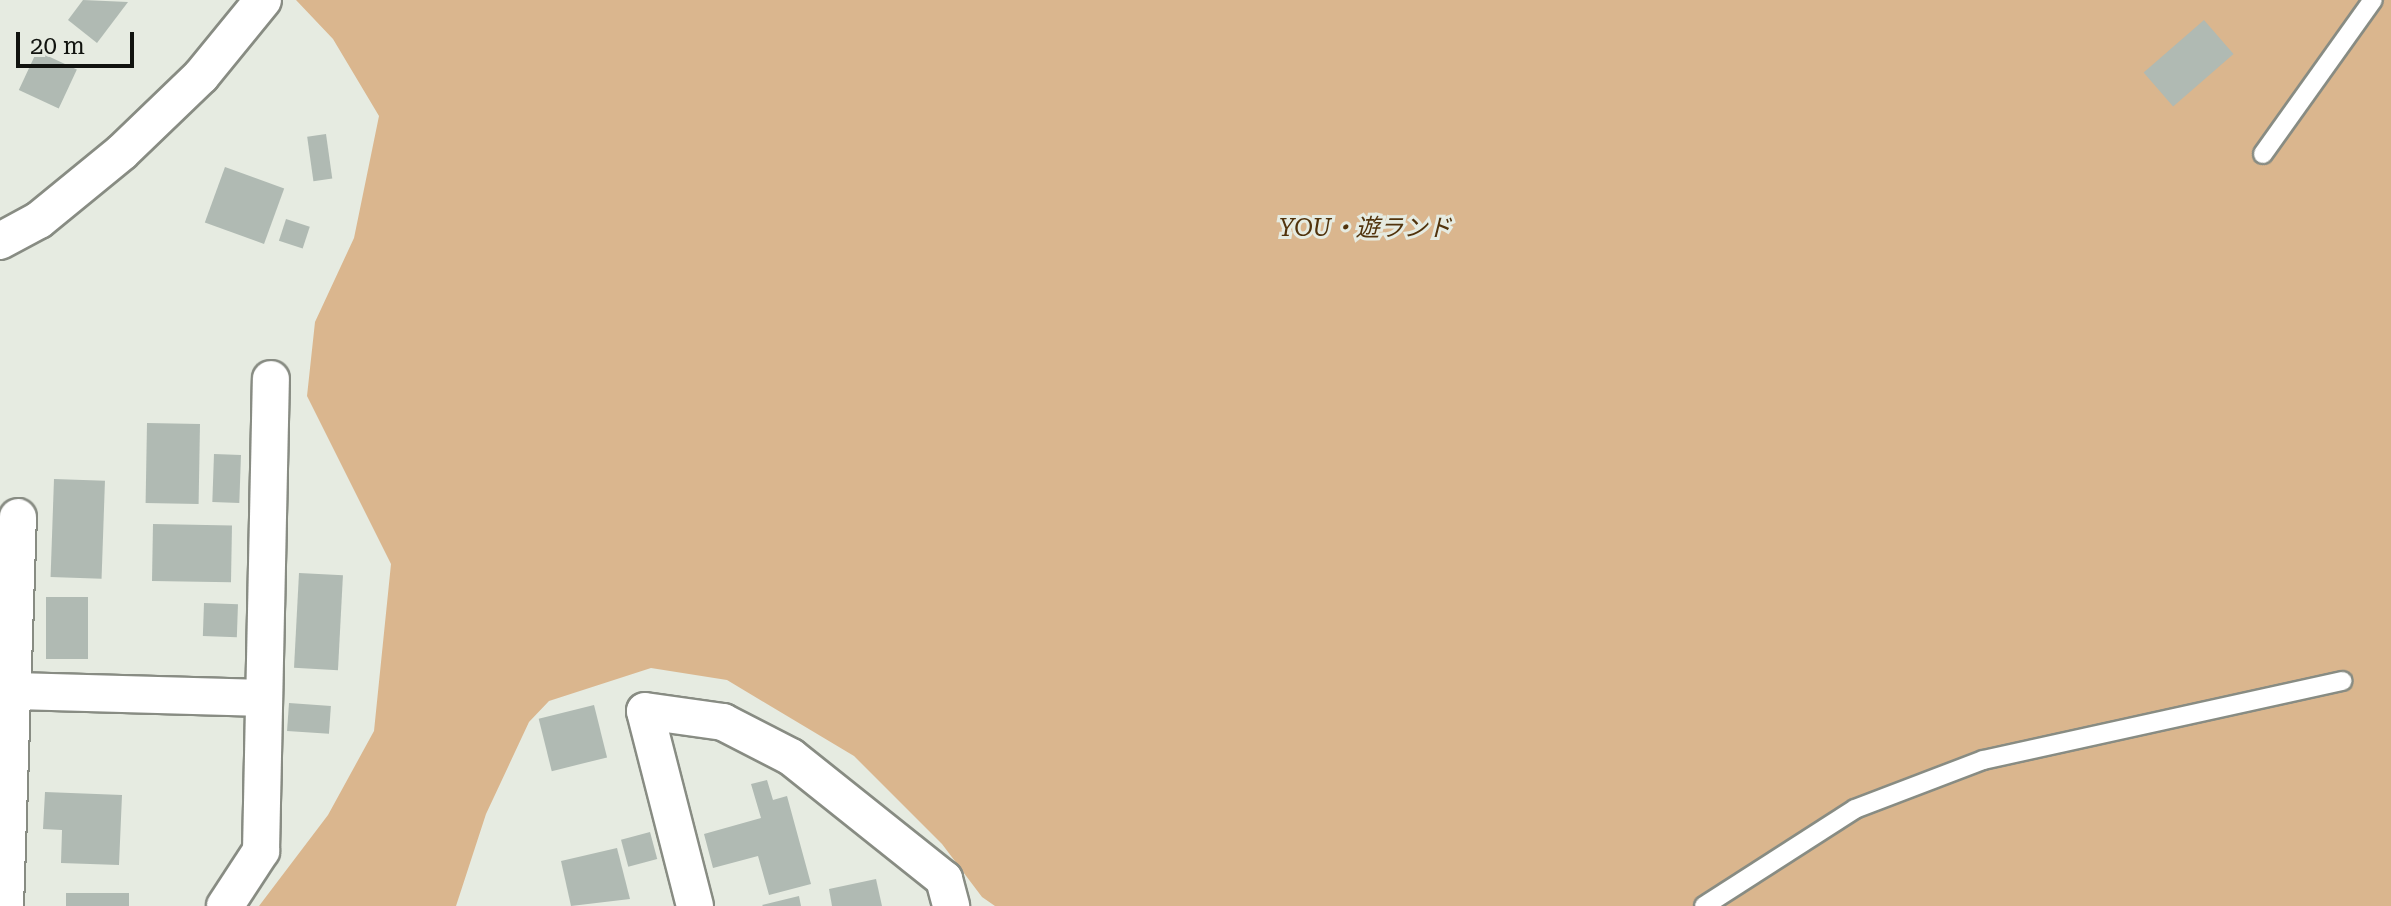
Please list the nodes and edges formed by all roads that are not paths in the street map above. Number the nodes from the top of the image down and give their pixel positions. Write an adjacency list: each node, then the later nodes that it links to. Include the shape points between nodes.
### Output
1 (263, 0): 4 (street, via 201,76 122,152 39,220)
2 (2373, 0): 3 (lane)
3 (2263, 154)
4 (0, 241)
5 (271, 379): 9 (street)
6 (18, 517): 8 (street)
7 (2342, 681): 14 (lane, via 1983,760 1855,809)
8 (12, 691): 9 (street); 10 (street)
9 (264, 698): 11 (street, via 261,851)
10 (5, 906)
11 (225, 906)
12 (695, 906): 13 (street, via 645,711 723,722 791,757 944,879)
13 (951, 906)
14 (1704, 906)

